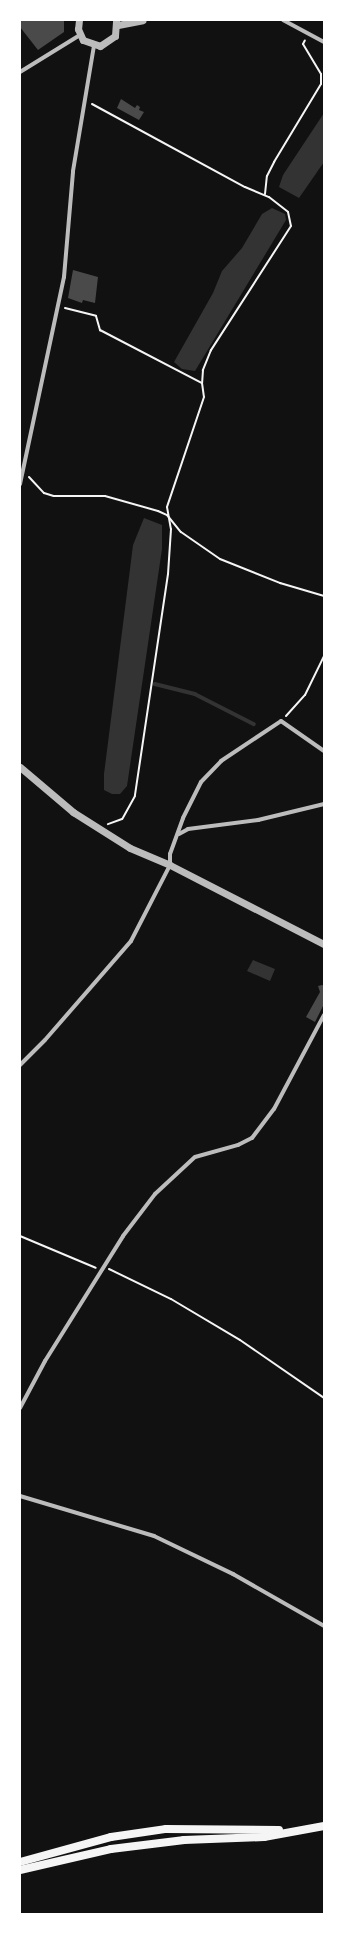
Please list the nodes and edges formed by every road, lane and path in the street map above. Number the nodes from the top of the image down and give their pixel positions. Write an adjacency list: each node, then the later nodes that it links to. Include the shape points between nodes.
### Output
1 (79, 20): 6 (street)
2 (143, 20): 4 (street)
3 (283, 20): 5 (street)
4 (117, 22): 8 (street, via 111,41)
5 (307, 33): 7 (street); 11 (path, via 303,44 321,74 321,84 274,162 267,176)
6 (80, 35): 8 (street); 9 (street)
7 (324, 42)
8 (94, 46): 10 (street)
9 (20, 72)
10 (84, 100): 11 (path, via 245,188); 12 (street, via 73,171)
11 (265, 194): 13 (path, via 288,212 292,226 211,350)
12 (59, 306): 13 (path, via 96,316 100,330); 14 (street)
13 (202, 383): 16 (path, via 204,397)
14 (23, 472): 15 (street); 16 (path, via 44,493 54,496 105,496)
15 (20, 484)
16 (167, 515): 17 (path, via 181,532 220,559 280,583); 23 (path, via 171,529 168,574 135,796 122,819 108,823)
17 (324, 596)
18 (324, 656): 19 (path, via 306,695)
19 (281, 721): 20 (street); 24 (street, via 221,761 201,782 183,818)
20 (324, 751)
21 (20, 767): 23 (street, via 73,812)
22 (324, 804): 24 (street, via 258,820 188,829)
23 (104, 832): 25 (street, via 141,854)
24 (179, 834): 25 (street, via 170,854)
25 (170, 865): 26 (street); 28 (street, via 131,941)
26 (324, 944)
27 (324, 1015): 30 (street, via 275,1107 252,1138 238,1145 195,1157 155,1194 123,1236)
28 (20, 1065)
29 (20, 1236): 30 (path)
30 (102, 1271): 31 (path, via 115,1271 171,1299 240,1340); 32 (street, via 45,1361)
31 (324, 1398)
32 (20, 1408)
33 (20, 1496): 34 (street, via 154,1536 233,1574)
34 (324, 1626)
35 (324, 1826): 36 (main road)
36 (298, 1829): 37 (main road, via 166,1829 111,1837); 38 (main road, via 251,1838 184,1840 111,1849)
37 (20, 1862)
38 (20, 1870)

